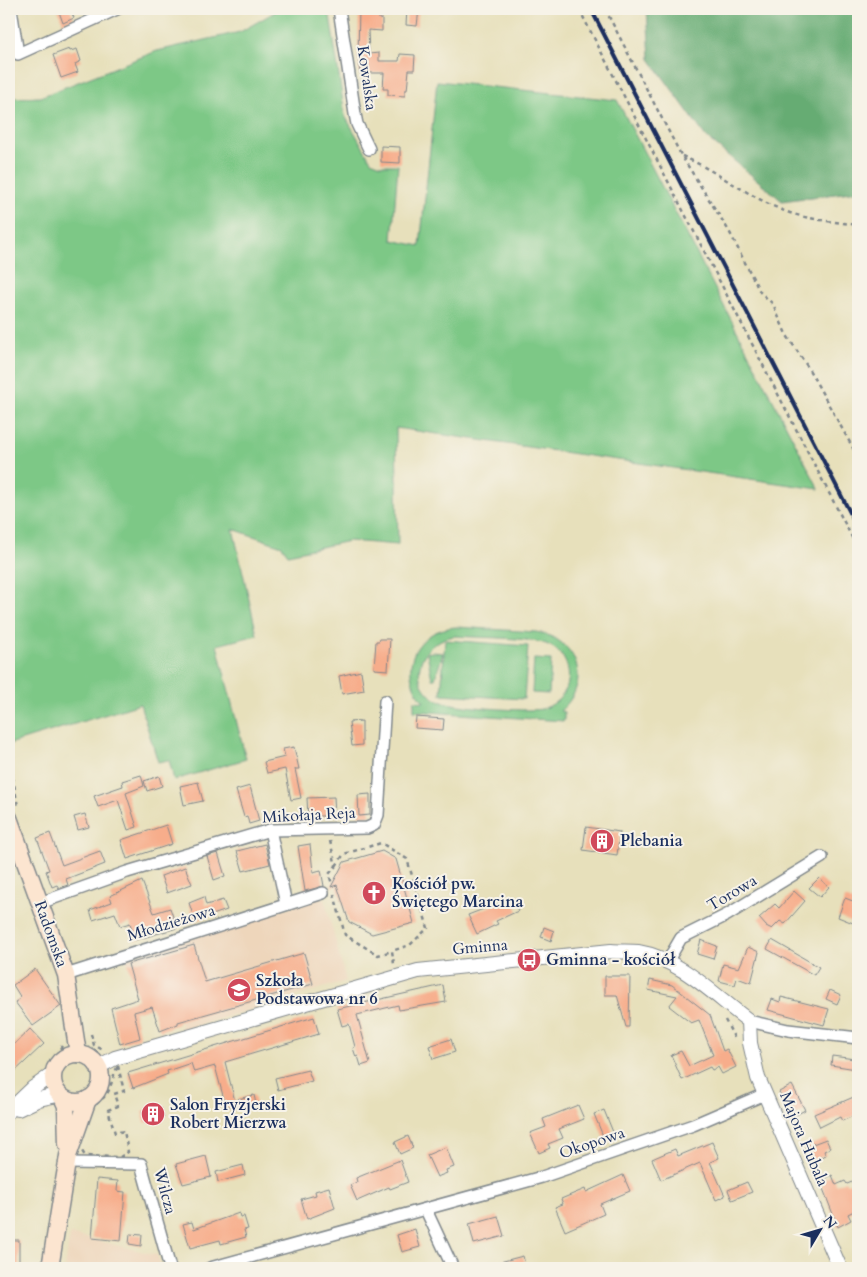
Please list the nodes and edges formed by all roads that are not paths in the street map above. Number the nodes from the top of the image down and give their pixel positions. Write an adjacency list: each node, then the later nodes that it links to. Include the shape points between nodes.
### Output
1 (11, 9): 2 (street, via 18,54)
2 (117, 9)
3 (339, 9): 4 (street, Kowalska, via 355,114)
4 (369, 149)
5 (385, 701): 7 (street, Mikołaja Reja, via 378,815 374,825 366,828)
6 (9, 818): 10 (main road, Radomska)
7 (270, 830): 10 (street, Mikołaja Reja); 11 (street)
8 (822, 857): 12 (street, Torowa, via 727,915 681,938)
9 (323, 893): 11 (street, Młodzieżowa)
10 (40, 902): 13 (main road, Radomska)
11 (286, 904): 13 (street, Młodzieżowa)
12 (667, 962): 14 (street, Gminna); 17 (street, Gminna, via 640,952 612,951 418,971)
13 (66, 975): 16 (main road, Radomska)
14 (749, 1021): 15 (street, Gminna, via 788,1030); 19 (street, Majora Hubala, via 753,1062)
15 (858, 1038)
16 (78, 1054): 17 (main road, via 86,1056); 18 (main road, via 62,1059)
17 (98, 1067): 21 (main road, via 101,1073 99,1088)
18 (50, 1072): 20 (main road); 22 (street)
19 (765, 1094): 24 (street, Okopowa, via 693,1125 551,1174); 29 (street, Majora Hubala)
20 (60, 1097): 21 (main road, via 75,1102); 22 (street, via 39,1099); 23 (main road, via 66,1106)
21 (88, 1099): 23 (main road)
22 (9, 1113)
23 (67, 1160): 25 (main road); 26 (street, Wilcza, via 141,1164)
24 (426, 1210): 27 (street, Okopowa); 28 (street)
25 (50, 1268)
26 (170, 1268)
27 (210, 1268)
28 (453, 1268)
29 (840, 1268)

